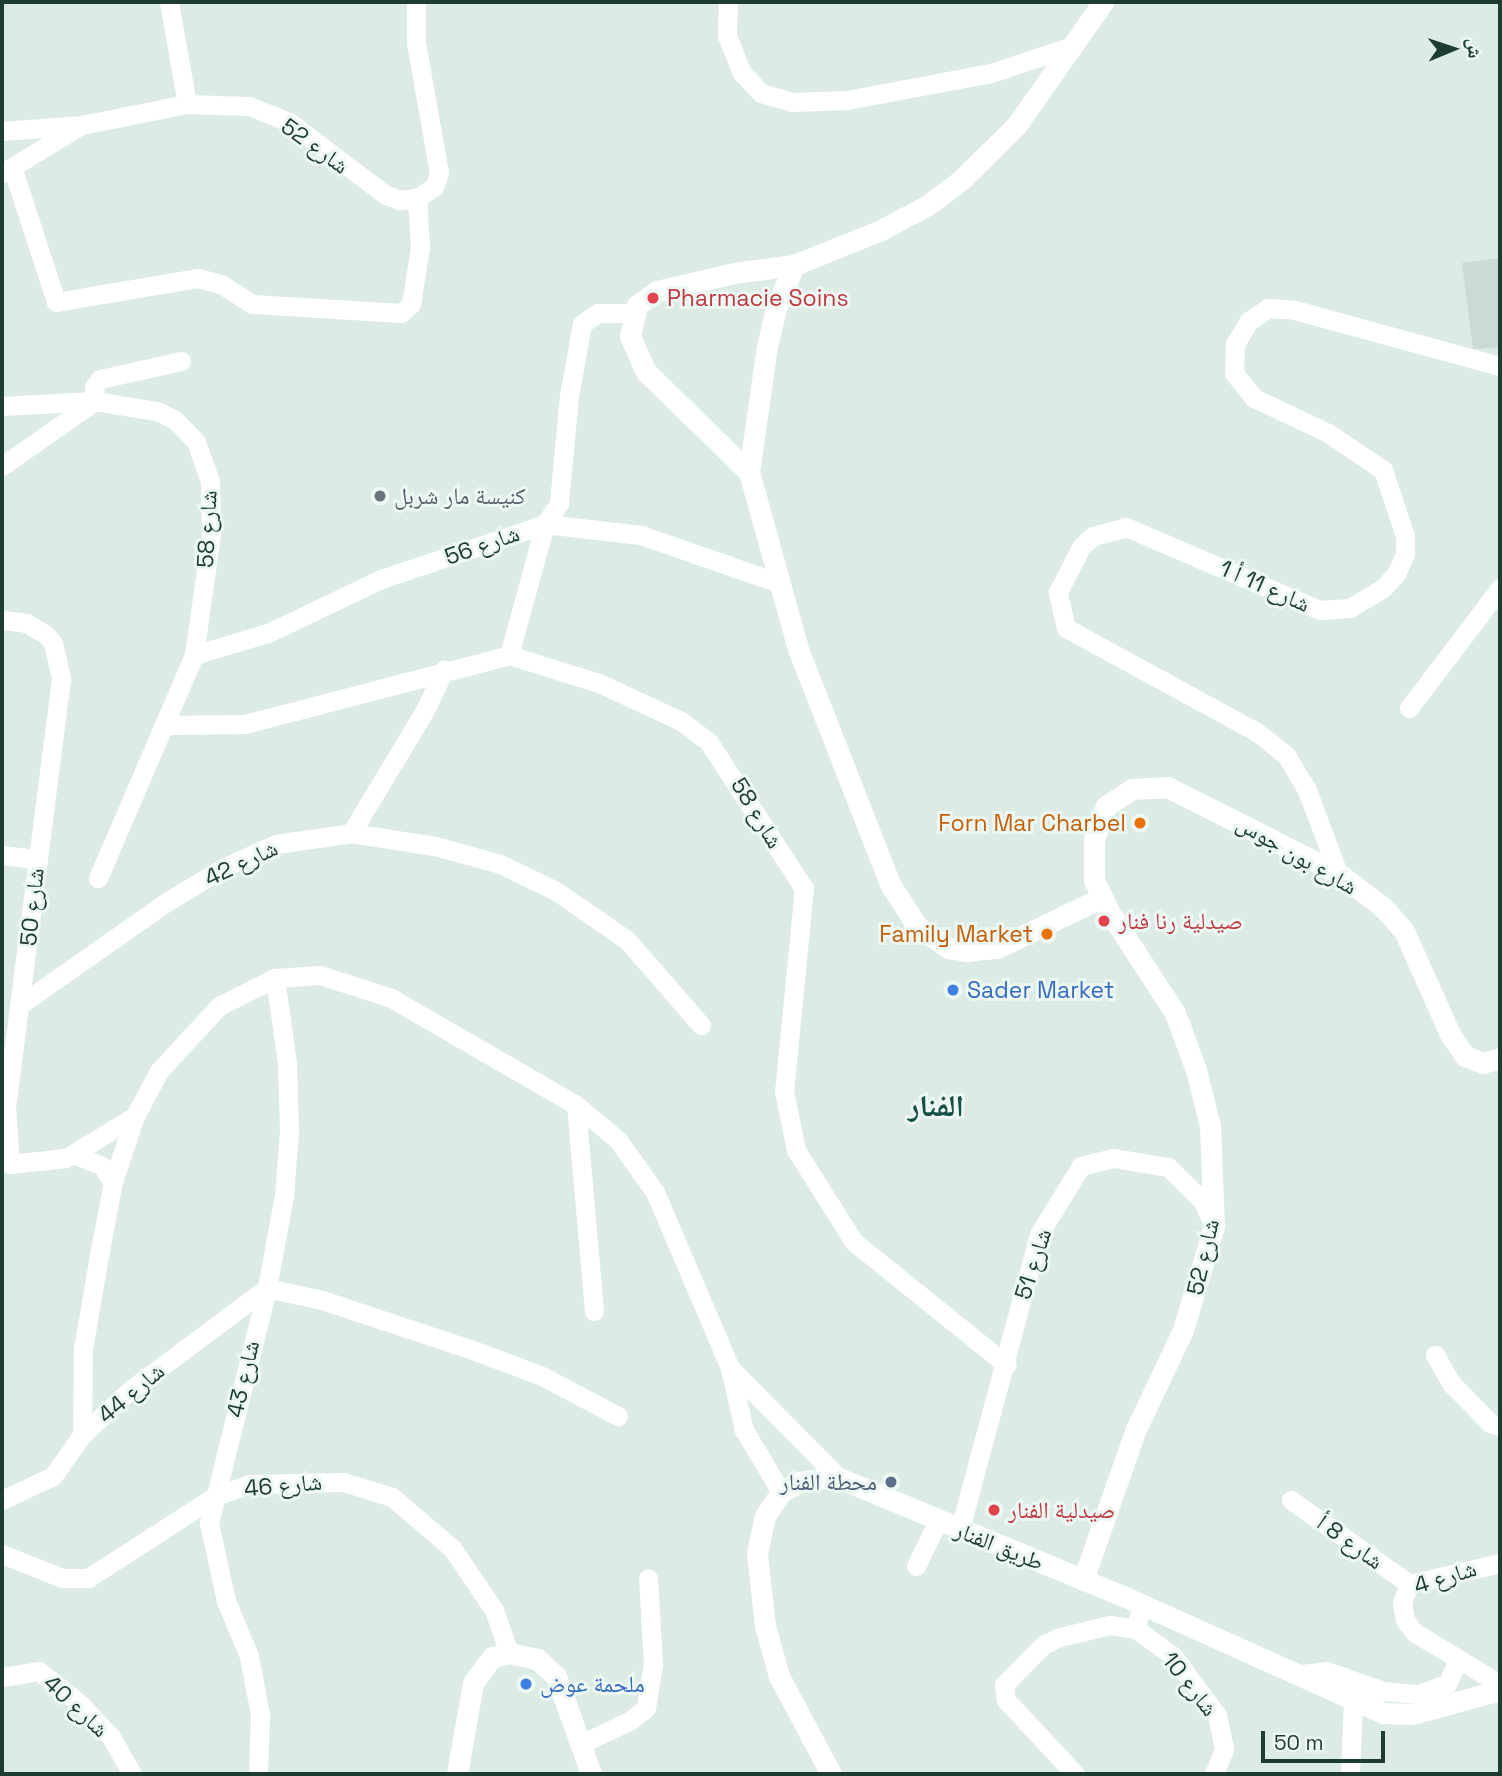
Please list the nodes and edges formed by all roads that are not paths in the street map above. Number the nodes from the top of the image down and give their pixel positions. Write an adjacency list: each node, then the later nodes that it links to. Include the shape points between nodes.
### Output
1 (169, 2): 6 (street)
2 (416, 2): 10 (street, via 416,42 439,173 433,187)
3 (728, 2): 5 (street, via 727,36 742,72 761,93 792,102 847,100 991,73)
4 (1102, 2): 5 (street)
5 (1072, 46): 11 (street, via 1016,126 960,181 879,231)
6 (187, 104): 7 (street, شارع 52); 10 (street, شارع 52, via 249,106 289,122 386,195 400,200)
7 (82, 125): 8 (street, شارع 52); 9 (street)
8 (2, 131)
9 (7, 170): 10 (street, via 31,218 50,296 56,302 198,278 221,284 252,304 394,315 405,312 411,304 419,247)
10 (417, 198)
11 (794, 265): 12 (street, via 657,291 641,300); 18 (street, via 770,333)
12 (632, 313): 18 (street, via 630,336 646,372); 19 (street, via 598,313 582,324 569,396 559,503)
13 (181, 361): 15 (street, via 100,379 94,387)
14 (1500, 366): 31 (street, شارع 11 أ 1, via 1295,310 1268,308 1249,321 1235,344 1234,373 1254,398 1328,433 1383,470 1405,536 1405,554 1396,574 1382,589 1350,608 1320,610 1126,527 1093,536 1081,547 1058,592 1066,628 1255,731 1286,755 1307,790)
15 (95, 401): 16 (street, شارع 58); 17 (street); 23 (street, شارع 58, via 134,405 175,420 205,459 212,501 211,534)
16 (2, 406)
17 (2, 466)
18 (748, 472): 20 (street)
19 (545, 524): 20 (street, شارع 56, via 642,535); 23 (street, شارع 56, via 381,579 268,633); 24 (street)
20 (779, 583): 33 (street, via 798,649 890,884 917,926 949,948 981,951 997,948)
21 (1500, 587): 26 (street)
22 (2, 620): 30 (street, شارع 50, via 26,623 45,634 53,643 61,679)
23 (194, 655): 27 (street, شارع 58)
24 (509, 655): 25 (street, شارع 58); 46 (street, شارع 58, via 572,671 681,721 708,741 731,770 804,888 784,1091 796,1150 854,1242)
25 (444, 670): 27 (street, شارع 58, via 245,724); 28 (street)
26 (1409, 708)
27 (167, 725): 32 (street, شارع 58)
28 (351, 833): 35 (street, شارع 42, via 276,844 225,867 168,901); 36 (street, شارع 42, via 435,846 500,864 556,891 627,940)
29 (2, 855): 30 (street)
30 (37, 859): 35 (street, شارع 50)
31 (1338, 873): 33 (street, شارع بون جوس, via 1189,794 1144,786 1116,797 1099,820 1092,856); 37 (street, شارع بون جوس, via 1384,908 1404,932 1450,1034 1465,1056 1482,1063)
32 (98, 878)
33 (1101, 898): 42 (street, شارع 52, via 1175,1013 1196,1070 1210,1126)
34 (275, 978): 38 (street, via 320,975 391,998); 39 (street, via 219,1006 183,1041 159,1071); 43 (street, شارع 43, via 287,1063 289,1131 281,1220)
35 (21, 1004): 40 (street, شارع 50, via 6,1108 10,1164 55,1162)
36 (701, 1025)
37 (1500, 1058)
38 (576, 1105): 44 (street); 47 (street, via 637,1161)
39 (135, 1116): 40 (street, شارع 50); 41 (street)
40 (74, 1154): 41 (street, via 102,1166)
41 (113, 1182): 50 (street, via 83,1349)
42 (1214, 1226): 46 (street, شارع 51, via 1203,1201 1168,1167 1114,1158 1081,1166 1039,1234); 62 (street, شارع 52, via 1183,1330 1136,1429)
43 (267, 1288): 48 (street, via 322,1300 481,1353 542,1376); 50 (street, شارع 44, via 130,1390); 53 (street, شارع 43)
44 (594, 1311)
45 (1435, 1355): 49 (street, via 1452,1384 1490,1423)
46 (1007, 1365): 57 (street, شارع 51)
47 (730, 1368): 51 (street); 52 (street, via 744,1430)
48 (618, 1416)
49 (1500, 1426)
50 (82, 1435): 54 (street, شارع 44, via 53,1476)
51 (839, 1478): 52 (street, طريق الفنار, via 799,1482); 56 (street, طريق الفنار)
52 (781, 1492): 78 (street, via 765,1516 758,1540 765,1626 779,1676)
53 (215, 1496): 58 (street, شارع 46, via 88,1578 62,1578); 66 (street, شارع 46, via 250,1484 298,1481 343,1482 392,1497 452,1548 494,1610); 75 (street, شارع 43, via 209,1524 213,1553 252,1669 260,1714)
54 (2, 1500)
55 (1291, 1500): 63 (street, شارع 8 أ)
56 (938, 1521): 57 (street, طريق الفنار); 60 (street)
57 (960, 1529): 62 (street, طريق الفنار)
58 (2, 1554)
59 (1500, 1563): 63 (street, شارع 4)
60 (916, 1566)
61 (649, 1577): 73 (street, via 653,1664 646,1708)
62 (1083, 1580): 64 (street, طريق الفنار)
63 (1409, 1584): 67 (street, شارع 4, via 1402,1595 1407,1624)
64 (1140, 1604): 65 (street); 68 (street, طريق الفنار)
65 (1136, 1629): 79 (street, via 1110,1625 1043,1645 1004,1685 1006,1700); 80 (street, شارع 10, via 1174,1656 1214,1708 1224,1741 1222,1761)
66 (509, 1653): 73 (street, via 537,1659 556,1676); 76 (street, via 492,1657 473,1683)
67 (1458, 1660): 68 (street, via 1447,1684 1419,1694 1383,1691 1326,1671); 70 (street, شارع 4)
68 (1302, 1674): 72 (street, طريق الفنار)
69 (2, 1677): 74 (street, شارع 40, via 38,1671 80,1704 111,1737)
70 (1500, 1684)
71 (1500, 1690): 72 (street, طريق الفنار, via 1413,1714 1383,1713)
72 (1353, 1702): 81 (street)
73 (580, 1744): 77 (street)
74 (132, 1774)
75 (258, 1774)
76 (457, 1774)
77 (591, 1774)
78 (831, 1774)
79 (1075, 1774)
80 (1214, 1774)
81 (1350, 1774)

